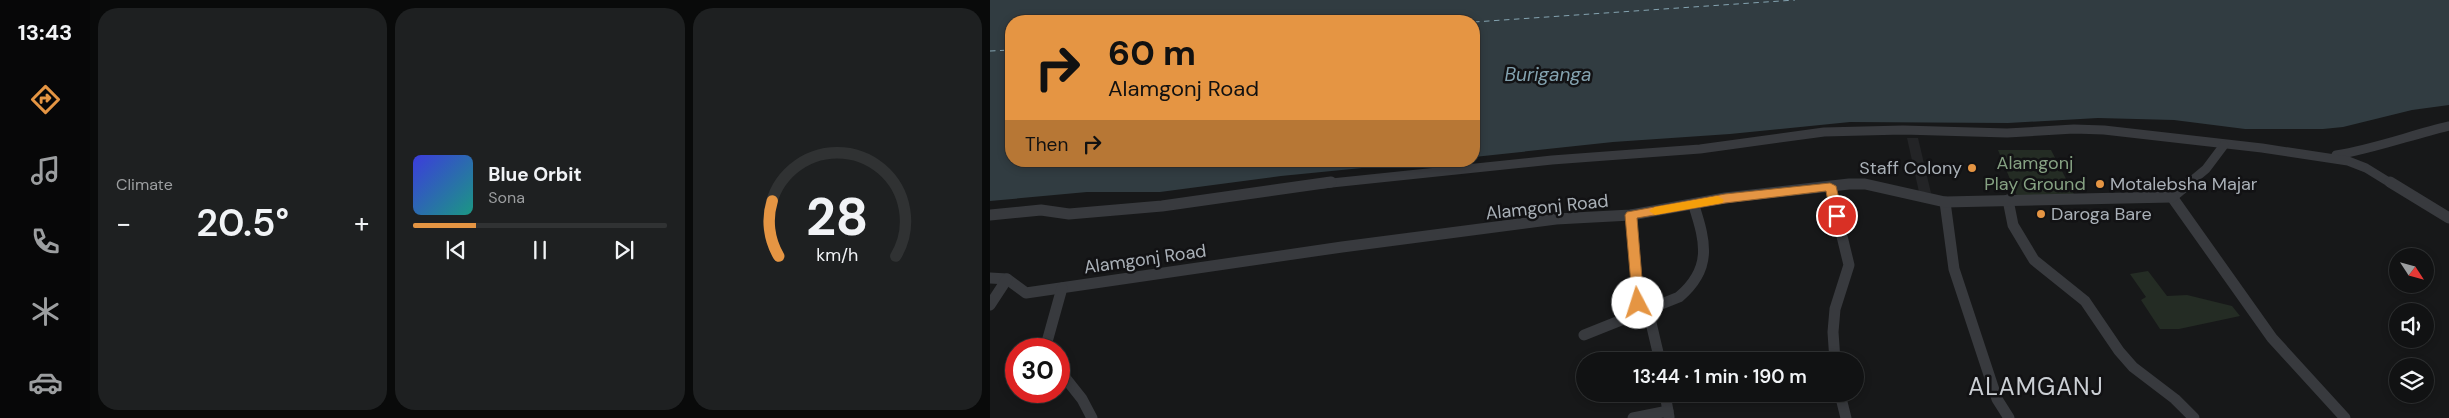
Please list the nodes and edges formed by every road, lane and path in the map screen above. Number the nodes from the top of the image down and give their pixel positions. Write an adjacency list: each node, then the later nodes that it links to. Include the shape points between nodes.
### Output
1 (2449, 126): 3 (street, via 2363,151)
2 (2224, 145): 3 (street); 5 (street, via 2206,169); 9 (street, via 2131,132 2089,130 2026,133 1824,132 1700,149 1334,182 1098,212 1068,214 1041,210)
3 (2320, 157): 11 (street, via 2348,161 2366,168)
4 (1830, 186): 7 (street, Alamgonj Road, via 1865,184); 8 (street, Alamgonj Road, via 1725,198); 20 (street, via 1849,265 1848,277 1836,301)
5 (2172, 197): 6 (street, Alamgonj Road); 30 (street, via 2272,338)
6 (2008, 200): 7 (street, Alamgonj Road); 29 (street, via 2013,225 2034,260 2085,301 2133,367)
7 (1945, 202): 28 (street, via 1954,269 1997,399)
8 (1694, 206): 10 (street, Alamgonj Road); 16 (street, via 1705,239 1705,251 1696,281 1691,289 1678,297)
9 (990, 215)
10 (1631, 215): 14 (street, Alamgonj Road, via 1556,219 1342,246); 16 (street)
11 (2449, 218)
12 (990, 278): 13 (street)
13 (1007, 279): 14 (street, Alamgonj Road, via 1026,293); 15 (street)
14 (1062, 288): 18 (street)
15 (990, 305)
16 (1644, 312): 17 (street); 19 (street, via 1656,333)
17 (1584, 335)
18 (1048, 338)
19 (1659, 352)
20 (1833, 352)
21 (1070, 384): 25 (street)
22 (1667, 402): 24 (street)
23 (1842, 402): 27 (street)
24 (1669, 415): 26 (street)
25 (1092, 418)
26 (1633, 418)
27 (1846, 418)
28 (2009, 418)
29 (2194, 418)
30 (2345, 418)

